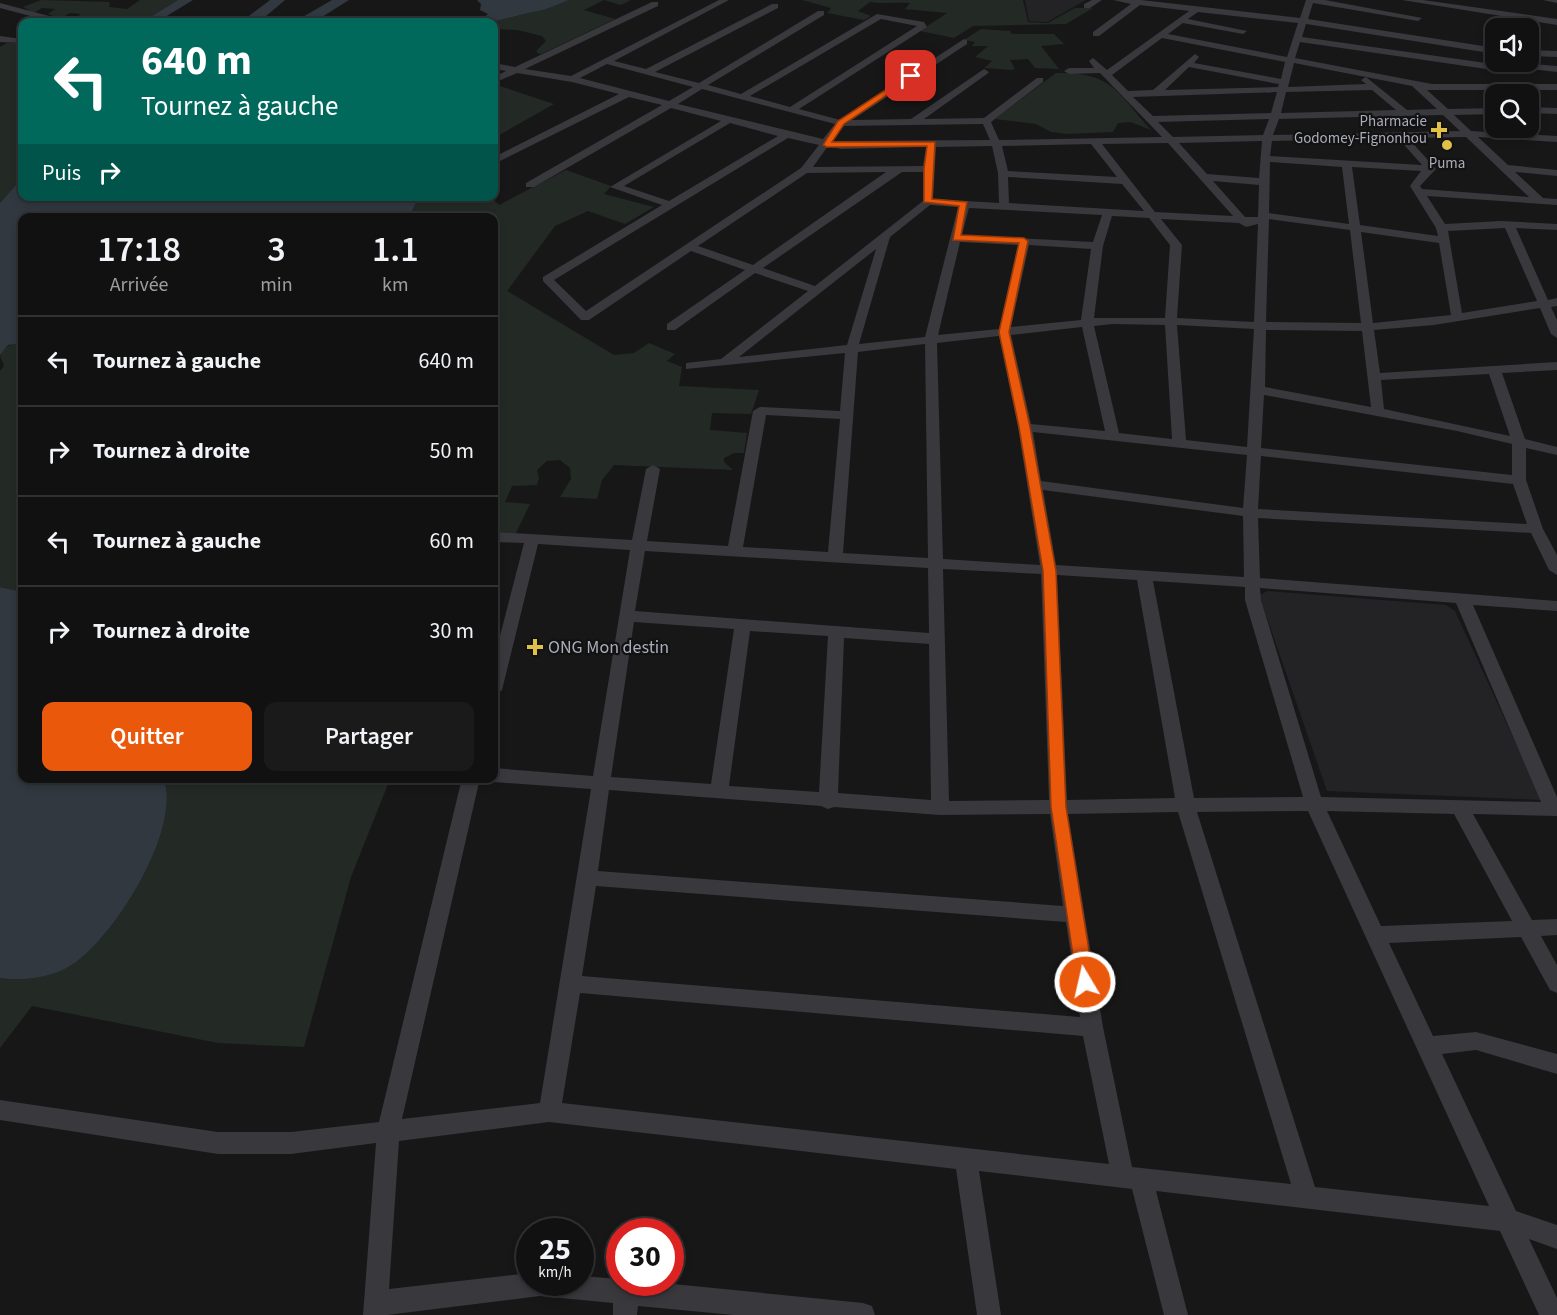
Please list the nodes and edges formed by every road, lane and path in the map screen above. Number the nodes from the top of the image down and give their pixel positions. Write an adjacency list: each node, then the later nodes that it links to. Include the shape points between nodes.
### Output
1 (725, 0): 35 (street)
2 (1098, 0): 13 (street)
3 (1117, 0): 8 (street)
4 (1310, 0): 18 (street); 20 (street)
5 (1547, 0): 7 (street)
6 (1409, 1): 9 (street); 18 (street)
7 (1557, 1)
8 (1139, 2): 14 (street); 23 (street)
9 (1447, 2): 21 (street)
10 (655, 4): 42 (street)
11 (0, 5): 17 (street)
12 (775, 6): 45 (street)
13 (1087, 6)
14 (1196, 9): 15 (street); 19 (street)
15 (1249, 11): 20 (street); 22 (street)
16 (821, 13): 52 (street)
17 (47, 18)
18 (1418, 18): 27 (street)
19 (1181, 20): 22 (street); 24 (street)
20 (1304, 21): 26 (street); 27 (street)
21 (1557, 22)
22 (1243, 31): 31 (street)
23 (1096, 34)
24 (1160, 35): 30 (street); 47 (street)
25 (0, 39): 28 (street)
26 (1298, 39): 36 (street); 38 (street)
27 (1425, 40): 32 (street)
28 (18, 41)
29 (964, 42): 75 (street)
30 (1209, 45): 31 (street); 39 (street)
31 (1238, 50): 36 (street)
32 (1485, 50)
33 (1539, 53): 34 (street)
34 (1557, 54)
35 (604, 60): 45 (street); 50 (street)
36 (1290, 60): 48 (street); 53 (street)
37 (1093, 61): 47 (street)
38 (1485, 62)
39 (1187, 64): 53 (street); 60 (street)
40 (498, 66): 42 (street)
41 (1539, 67): 43 (street)
42 (520, 68): 49 (street); 50 (street)
43 (1557, 69)
44 (1069, 71): 47 (street)
45 (648, 72): 52 (street)
46 (984, 72): 74 (street)
47 (1104, 73): 62 (street)
48 (1359, 73): 54 (street); 56 (street)
49 (498, 78)
50 (572, 79): 61 (street)
51 (1040, 80): 73 (street)
52 (700, 85): 63 (street); 64 (street)
53 (1284, 85): 56 (street); 60 (street); 70 (street)
54 (1416, 85): 55 (street); 67 (street)
55 (1485, 86)
56 (1372, 87): 69 (street)
57 (1539, 87): 58 (street)
58 (1546, 87): 59 (street); 66 (street)
59 (1557, 87)
60 (1156, 92): 62 (street)
61 (629, 93): 64 (street); 86 (street)
62 (1124, 94): 71 (street)
63 (744, 96): 65 (street); 65 (street, via 880,16 924,25)
64 (669, 104): 72 (street); 99 (street, via 613,141)
65 (793, 109): 75 (street)
66 (1553, 110)
67 (1445, 111): 68 (street); 69 (street); 76 (street)
68 (1485, 111)
69 (1403, 112): 70 (street)
70 (1276, 114): 71 (street); 79 (street)
71 (1149, 119): 80 (street)
72 (729, 120): 77 (street); 104 (street, via 615,187)
73 (986, 121): 74 (street); 84 (street)
74 (913, 122): 75 (street)
75 (841, 123): 85 (street)
76 (1471, 134): 78 (street); 81 (street); 89 (street)
77 (786, 135): 85 (street); 104 (street)
78 (1400, 135): 79 (street); 93 (street, via 1432,168)
79 (1267, 137): 80 (street); 87 (street)
80 (1170, 139): 82 (street); 96 (street)
81 (1557, 139)
82 (1094, 141): 84 (street); 97 (street)
83 (932, 143): 84 (street); 85 (street); 91 (street)
84 (998, 143): 95 (street)
85 (827, 145): 92 (street)
86 (498, 159)
87 (1265, 159): 88 (street); 98 (street)
88 (1347, 165): 93 (street); 112 (street)
89 (1506, 168): 94 (street); 101 (street)
90 (901, 169): 91 (street); 92 (street); 121 (street)
91 (928, 169): 102 (street)
92 (804, 170): 120 (street)
93 (1427, 170): 100 (street, via 1416,182)
94 (1557, 173)
95 (1005, 174): 97 (street); 106 (street)
96 (1204, 177): 98 (street); 110 (street)
97 (1126, 181): 108 (street)
98 (1264, 182): 109 (street)
99 (530, 185)
100 (1418, 192): 101 (street); 114 (street)
101 (1539, 200): 103 (street)
102 (928, 202): 105 (street); 115 (street)
103 (1557, 202)
104 (669, 204): 120 (street, via 547,279 585,317)
105 (964, 204): 106 (street); 116 (street)
106 (1004, 206): 107 (street)
107 (1108, 212): 108 (street); 119 (street)
108 (1152, 215): 110 (street); 126 (street, via 1176,245)
109 (1263, 218): 110 (street); 112 (street); 117 (street)
110 (1243, 220): 117 (street)
111 (1509, 224): 113 (street); 114 (street); 124 (street)
112 (1356, 227): 114 (street); 129 (street)
113 (1557, 227)
114 (1442, 234): 125 (street)
115 (885, 236): 122 (street); 134 (street)
116 (956, 238): 118 (street); 133 (street)
117 (1262, 240): 128 (street)
118 (1024, 241): 119 (street); 131 (street)
119 (1097, 246): 127 (street)
120 (689, 247): 121 (street)
121 (752, 268): 122 (street); 130 (street)
122 (816, 290): 135 (street)
123 (1557, 302): 124 (street)
124 (1543, 304): 125 (street); 132 (street)
125 (1456, 316): 129 (street)
126 (1171, 320): 127 (street); 128 (street); 146 (street)
127 (1087, 322): 131 (street); 144 (street)
128 (1260, 326): 129 (street); 140 (street)
129 (1365, 326): 139 (street)
130 (671, 327)
131 (1004, 332): 133 (street); 143 (street)
132 (1557, 334)
133 (932, 339): 134 (street); 159 (street)
134 (852, 348): 135 (street); 142 (street)
135 (724, 363): 136 (street)
136 (691, 366)
137 (1557, 366): 138 (street)
138 (1494, 369): 139 (street); 145 (street)
139 (1373, 377): 141 (street)
140 (1258, 390): 141 (street); 148 (street)
141 (1378, 411): 145 (street)
142 (847, 415): 157 (street, via 760,411); 158 (street)
143 (1024, 427): 144 (street); 151 (street)
144 (1113, 437): 146 (street)
145 (1518, 440): 147 (street); 150 (street)
146 (1179, 444): 148 (street)
147 (1557, 451)
148 (1255, 453): 150 (street); 152 (street)
149 (653, 469): 156 (street)
150 (1519, 480): 153 (street)
151 (1033, 484): 152 (street); 161 (street)
152 (1250, 513): 153 (street); 163 (street)
153 (1536, 529): 160 (street)
154 (498, 537): 155 (street)
155 (532, 540): 156 (street); 170 (street)
156 (638, 546): 157 (street); 166 (street)
157 (735, 552): 158 (street)
158 (835, 558): 159 (street)
159 (936, 564): 161 (street); 169 (street)
160 (1557, 570)
161 (1049, 571): 162 (street); 177 (street)
162 (1144, 576): 163 (street); 178 (street)
163 (1252, 582): 164 (street); 176 (street, via 1253,600)
164 (1462, 598): 165 (street); 181 (street)
165 (1557, 606)
166 (626, 616): 167 (street); 173 (street)
167 (743, 623): 168 (street); 174 (street)
168 (836, 632): 169 (street); 175 (street)
169 (937, 639): 179 (street)
170 (498, 674)
171 (498, 775): 173 (street)
172 (470, 783): 194 (street)
173 (601, 784): 174 (street); 182 (street)
174 (719, 792): 175 (street)
175 (828, 802): 179 (street)
176 (1314, 804): 178 (street); 180 (street); 186 (street)
177 (1058, 807): 178 (street); 179 (street); 183 (street)
178 (1186, 807): 197 (street)
179 (940, 808)
180 (1460, 808): 181 (street); 185 (street)
181 (1555, 809)
182 (586, 878): 183 (street); 187 (street)
183 (1074, 915): 189 (street)
184 (1557, 927): 185 (street)
185 (1528, 929): 186 (street); 188 (street)
186 (1376, 935): 190 (street)
187 (572, 984): 189 (street); 193 (street)
188 (1557, 984)
189 (1092, 1027): 196 (street)
190 (1428, 1046): 191 (street, via 1476,1041); 198 (street)
191 (1557, 1064)
192 (0, 1110): 194 (street, via 240,1144)
193 (549, 1112): 194 (street); 195 (street)
194 (388, 1133): 201 (street)
195 (966, 1159): 196 (street); 204 (street)
196 (1132, 1178): 197 (street); 205 (street)
197 (1307, 1198): 198 (street)
198 (1509, 1220): 199 (street); 206 (street)
199 (1557, 1237)
200 (626, 1304): 201 (street, via 540,1284); 202 (street)
201 (375, 1309)
202 (808, 1312): 203 (street)
203 (863, 1315)
204 (989, 1315)
205 (1176, 1315)
206 (1552, 1315)

